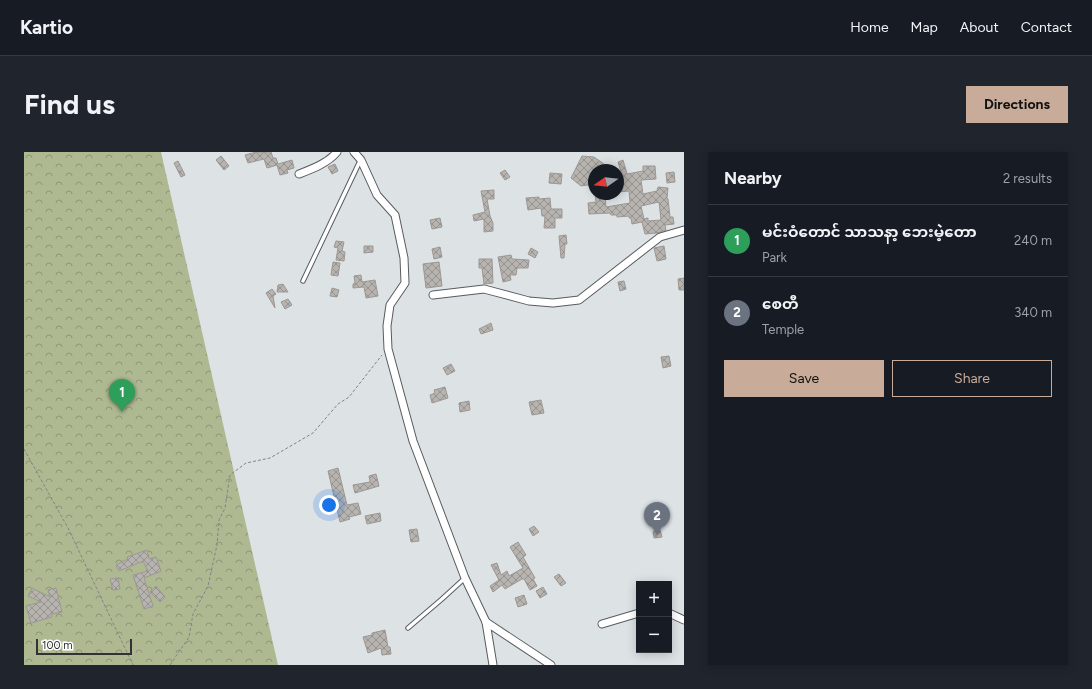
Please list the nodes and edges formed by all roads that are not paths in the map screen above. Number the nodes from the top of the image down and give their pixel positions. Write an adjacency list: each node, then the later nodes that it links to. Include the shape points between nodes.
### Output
1 (337, 152): 4 (street)
2 (354, 152): 3 (street)
3 (361, 160): 6 (lane); 8 (street, via 377,195 395,215 404,258 405,283 390,305 387,326 388,348 413,440)
4 (299, 174)
5 (684, 230): 7 (street, via 660,236 579,300 553,303 529,301 484,289)
6 (303, 281)
7 (433, 295)
8 (464, 578): 12 (street); 14 (lane)
9 (636, 614): 13 (street)
10 (672, 614): 11 (street)
11 (684, 620)
12 (486, 622): 15 (street); 16 (street)
13 (602, 624)
14 (408, 628)
15 (493, 665)
16 (551, 665)

